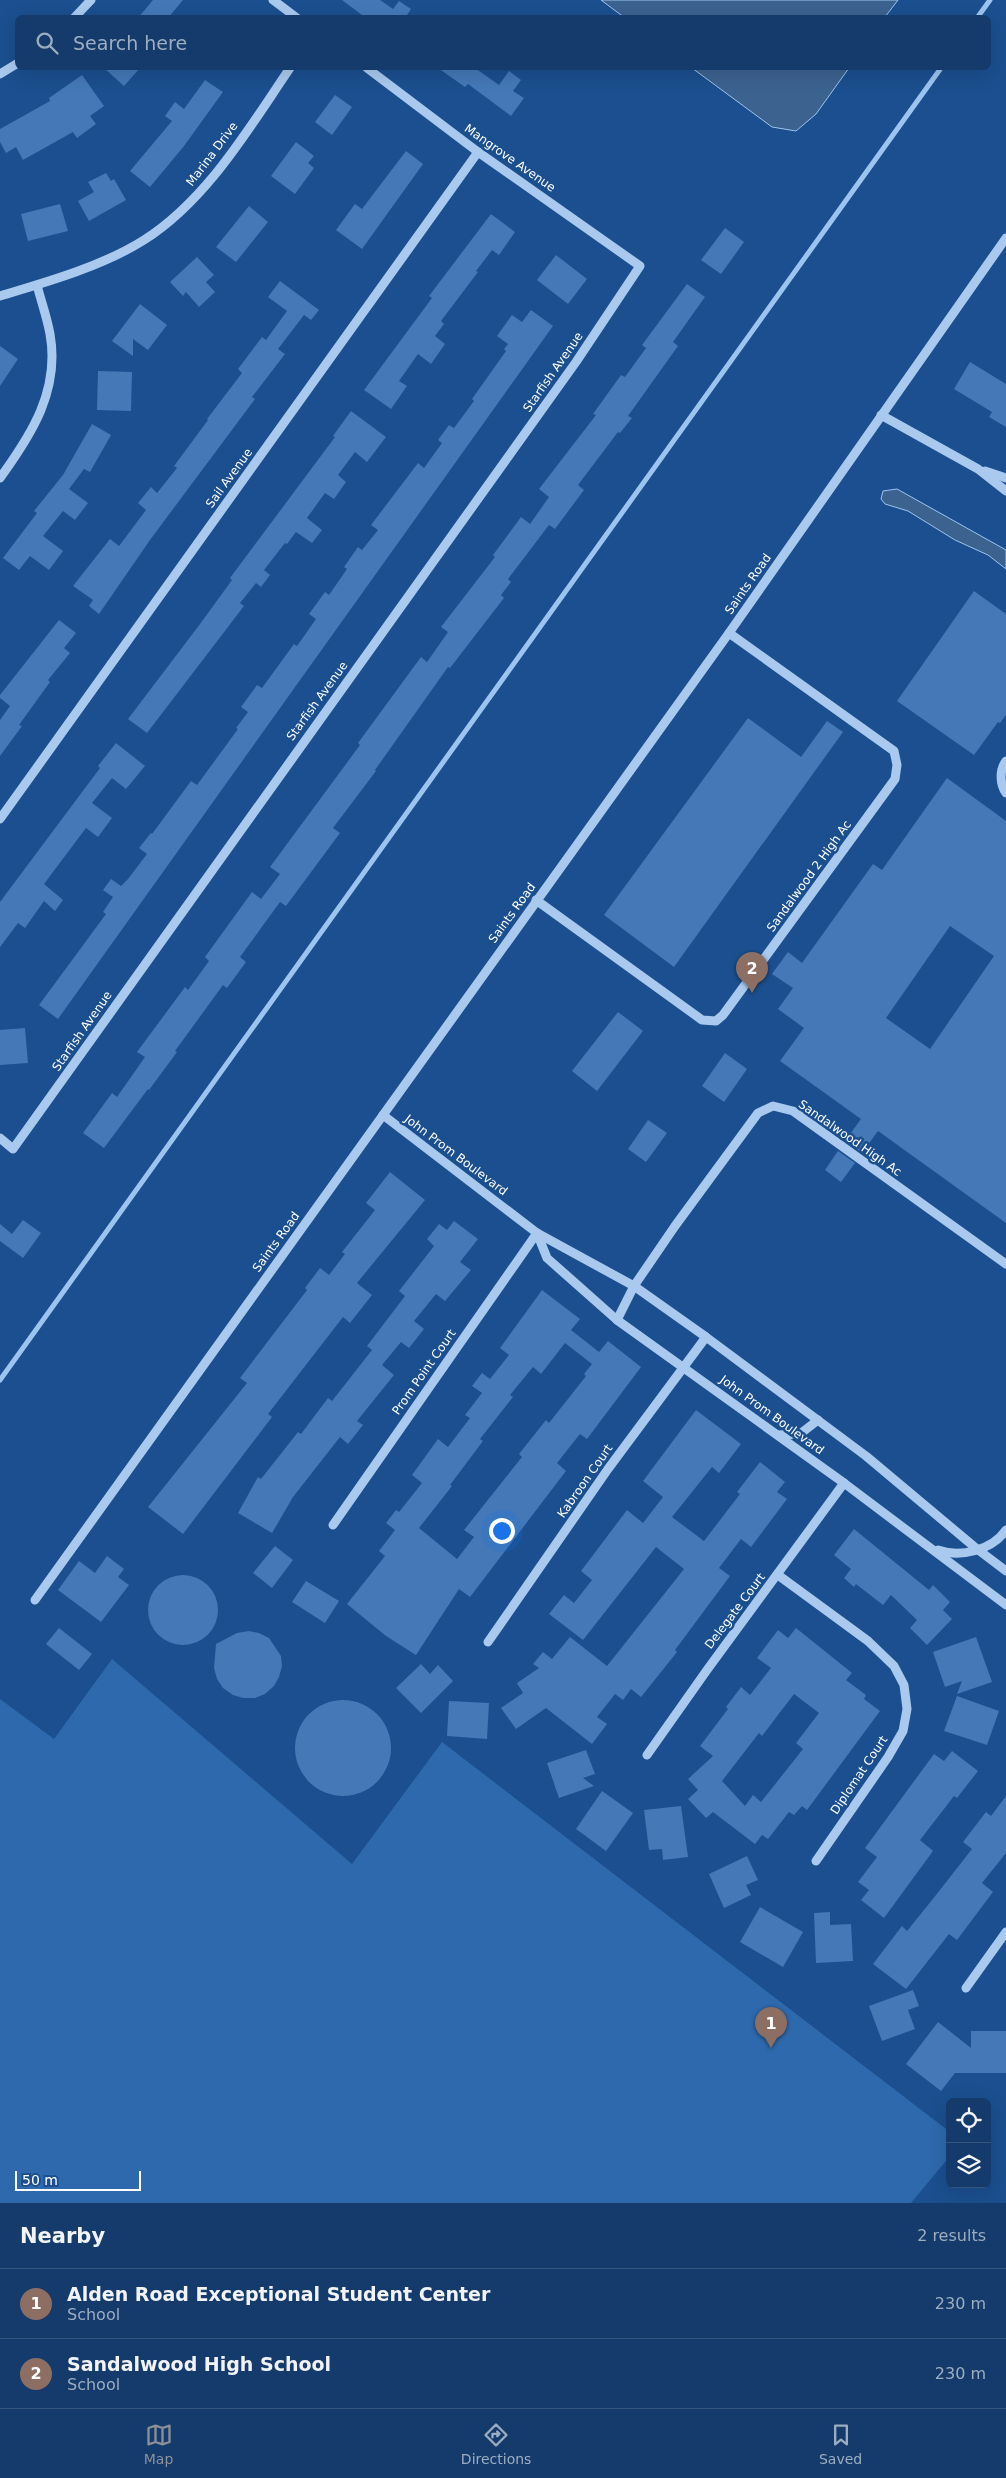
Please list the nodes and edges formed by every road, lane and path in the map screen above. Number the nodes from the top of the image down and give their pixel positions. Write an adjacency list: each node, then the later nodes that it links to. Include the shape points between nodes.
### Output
1 (91, 0): 3 (street)
2 (273, 0): 4 (street)
3 (77, 15)
4 (293, 15)
5 (15, 65): 8 (street)
6 (289, 70): 12 (street, Marina Drive, via 200,193 177,216 144,240 113,256)
7 (370, 70): 9 (street, Mangrove Avenue)
8 (0, 74)
9 (478, 152): 11 (street, Mangrove Avenue); 22 (street, Sail Avenue)
10 (1006, 238): 14 (street, Saints Road)
11 (640, 266): 25 (street, Starfish Avenue, via 570,370 13,1149)
12 (36, 285): 13 (street, Marina Drive); 16 (street, via 50,334 52,368 48,394 25,443)
13 (0, 296)
14 (881, 415): 15 (street); 19 (street, Saints Road)
15 (978, 469): 17 (street); 18 (street)
16 (0, 478)
17 (1006, 478)
18 (1006, 491)
19 (729, 632): 23 (street, Saints Road); 23 (street, Sandalwood 2 High Ac, via 894,750 898,765 895,779 716,1021 702,1020)
20 (1006, 761): 21 (street, via 1001,786)
21 (1006, 793)
22 (0, 818)
23 (536, 900): 24 (street, Saints Road)
24 (383, 1116): 26 (street, John Prom Boulevard); 41 (street, Saints Road)
25 (0, 1138)
26 (538, 1233): 28 (street, John Prom Boulevard); 29 (street, John Prom Boulevard, via 546,1258); 35 (street, Prom Point Court)
27 (1006, 1264): 28 (street, Sandalwood High Ac, via 793,1111 773,1106 758,1113)
28 (634, 1286): 29 (street, Sandalwood High Ac); 30 (street, John Prom Boulevard)
29 (617, 1320): 31 (street, John Prom Boulevard)
30 (706, 1337): 31 (street, Kabroon Court); 32 (street, John Prom Boulevard)
31 (683, 1366): 33 (street, John Prom Boulevard); 43 (street, Kabroon Court)
32 (818, 1420): 33 (street, via 800,1434); 38 (street, John Prom Boulevard)
33 (778, 1435): 34 (street, John Prom Boulevard)
34 (844, 1483): 37 (street, John Prom Boulevard); 40 (street, Delegate Court)
35 (333, 1525)
36 (1006, 1530): 38 (street, via 998,1541)
37 (930, 1548): 38 (street, via 951,1555); 42 (street, John Prom Boulevard)
38 (977, 1549): 39 (street, John Prom Boulevard)
39 (1006, 1571)
40 (778, 1575): 44 (street, Delegate Court); 45 (street, Diplomat Court, via 868,1641 894,1666 904,1685 907,1709 903,1731)
41 (35, 1600)
42 (1006, 1606)
43 (488, 1642)
44 (647, 1755)
45 (816, 1861)
46 (1006, 1932): 47 (street)
47 (966, 1988)

